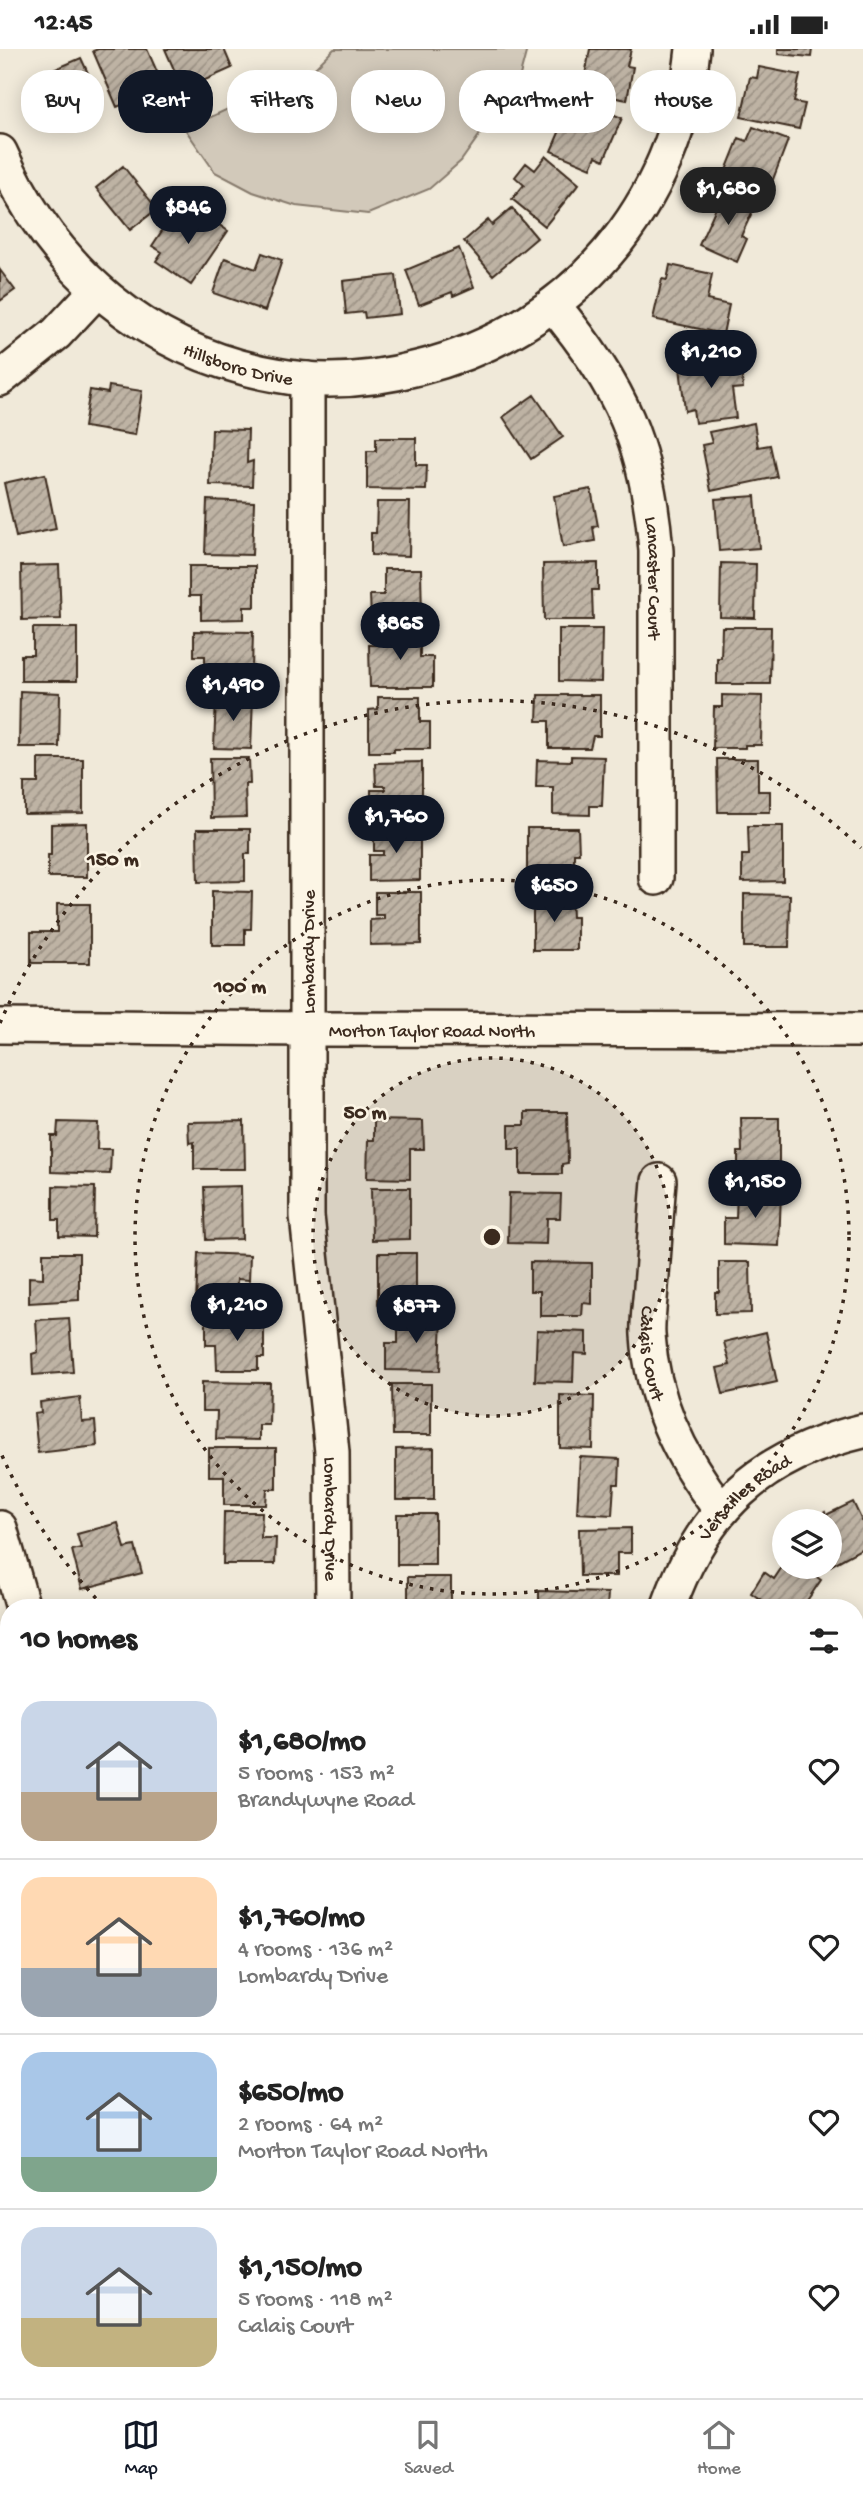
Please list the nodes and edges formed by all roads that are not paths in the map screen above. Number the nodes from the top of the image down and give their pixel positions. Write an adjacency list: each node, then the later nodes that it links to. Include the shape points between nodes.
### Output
1 (693, 49): 4 (street, Hillsboro Drive, via 683,111 649,194 615,244)
2 (0, 152): 3 (street, Hillsboro Drive, via 43,230)
3 (97, 290): 5 (street, via 56,334); 6 (street, Hillsboro Drive, via 137,321 190,350 248,369)
4 (553, 305): 6 (street, Hillsboro Drive, via 501,338 439,363 369,377); 7 (street, Lancaster Court, via 586,344 612,386 634,432 647,481 656,551)
5 (0, 379)
6 (307, 379): 9 (street, Lombardy Drive)
7 (656, 878)
8 (0, 1026): 9 (street, Morton Taylor Road North)
9 (307, 1030): 10 (street, Morton Taylor Road North); 16 (street, Lombardy Drive, via 307,1216 332,1452)
10 (863, 1030)
11 (659, 1181): 13 (street, Calais Court, via 648,1334 653,1371 668,1424 684,1458)
12 (863, 1431): 13 (street, Versailles Road, via 803,1450 771,1467)
13 (720, 1510): 17 (street, Versailles Road, via 699,1539)
14 (0, 1528): 15 (street)
15 (20, 1599)
16 (333, 1599)
17 (671, 1599)

